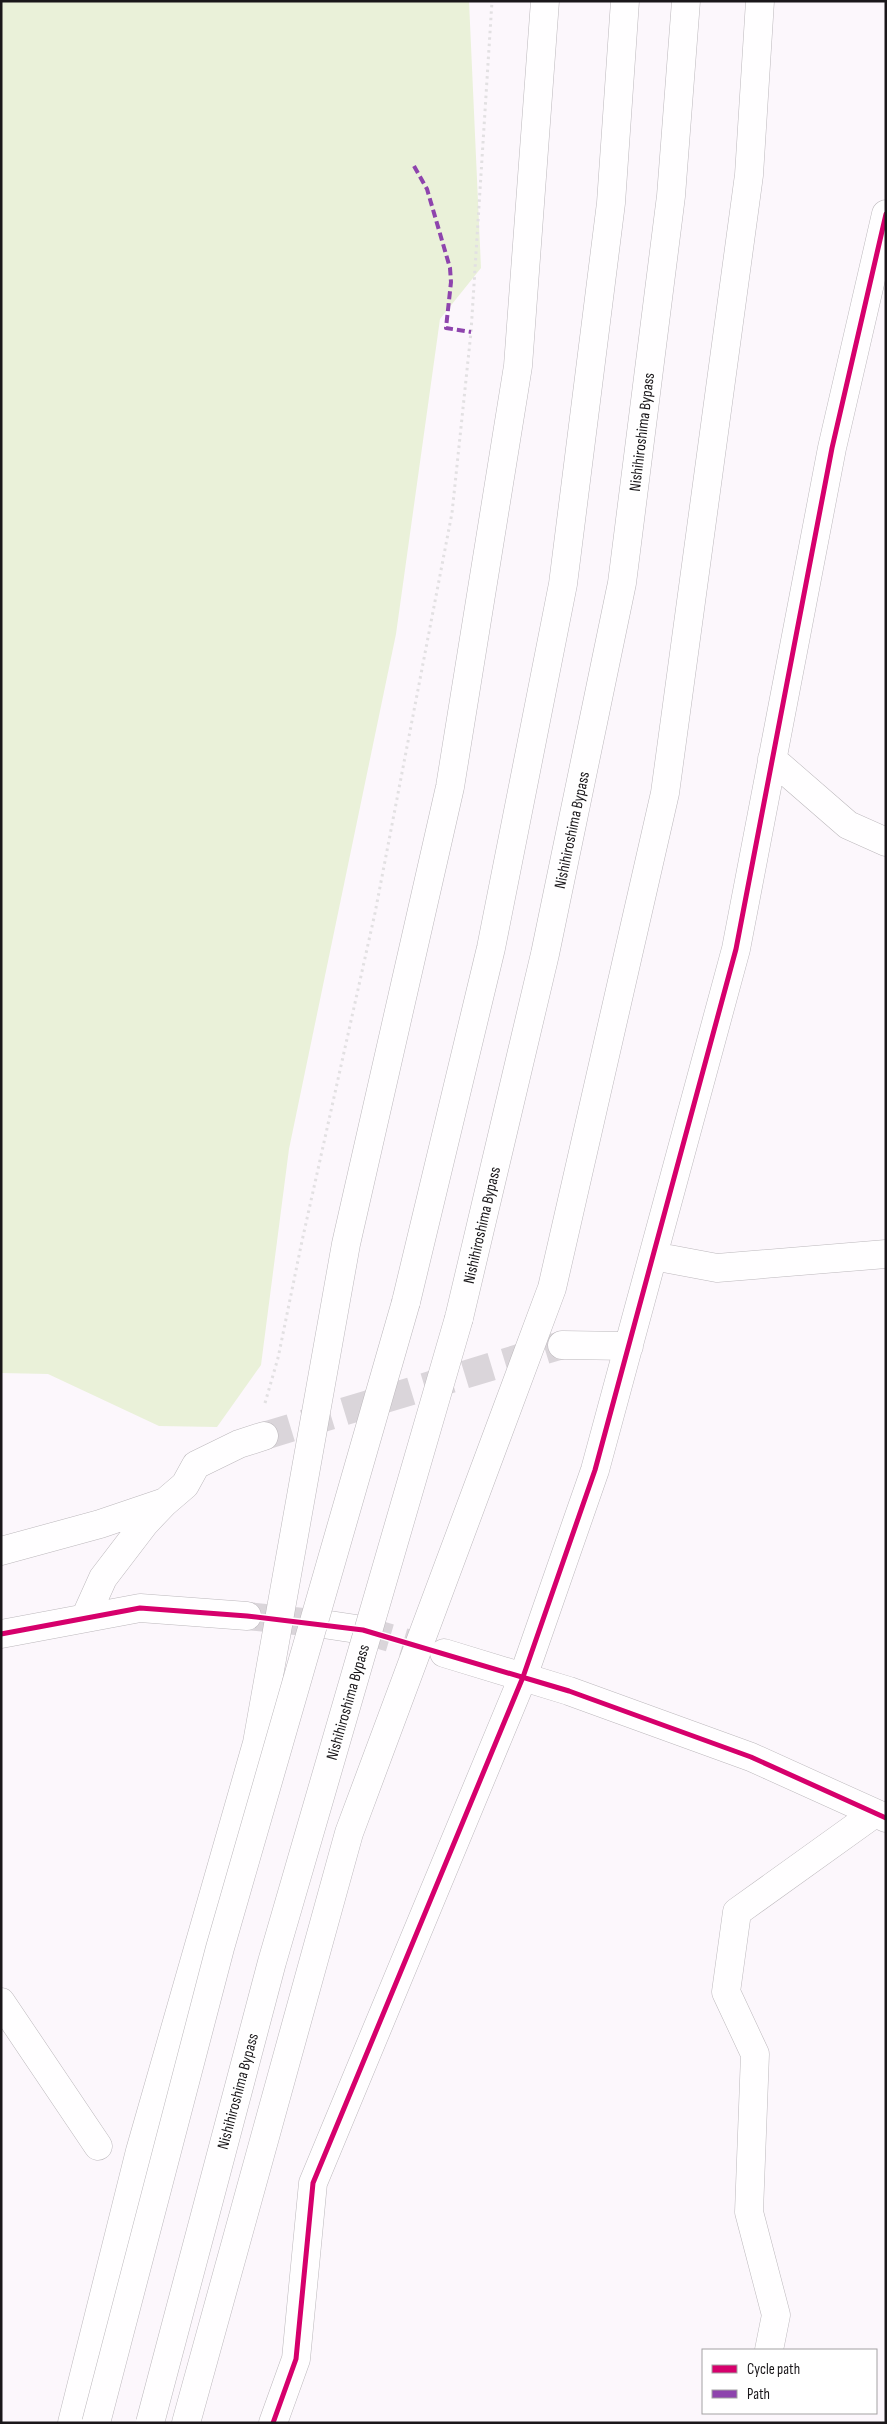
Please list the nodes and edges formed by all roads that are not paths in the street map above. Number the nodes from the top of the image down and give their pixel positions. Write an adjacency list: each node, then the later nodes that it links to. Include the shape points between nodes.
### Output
1 (545, 1): 26 (main road, via 518,366 450,787 346,1244 257,1742 140,2151)
2 (625, 1): 27 (main road, bridge, via 611,203 563,584 491,948 406,1302 220,1948)
3 (686, 1): 28 (main road, Nishihiroshima Bypass, bridge, via 671,196 622,582 545,954 459,1318 272,1962)
4 (760, 1): 29 (main road, via 749,175 665,793 552,1288 349,1832)
5 (886, 214): 6 (main road, via 832,448)
6 (772, 759): 7 (main road, via 848,825); 9 (main road, via 736,949)
7 (886, 842)
8 (886, 1254): 9 (main road, via 717,1268)
9 (653, 1256): 11 (main road)
10 (562, 1345): 11 (main road)
11 (629, 1346): 21 (main road, via 595,1470)
12 (259, 1437): 13 (main road, via 196,1465 184,1485)
13 (164, 1503): 14 (main road); 16 (main road, via 104,1578)
14 (1, 1551)
15 (247, 1616): 16 (main road, via 140,1608)
16 (85, 1618): 19 (main road)
17 (323, 1624): 18 (main road)
18 (363, 1630)
19 (1, 1634)
20 (444, 1654): 21 (main road)
21 (523, 1677): 22 (main road, via 751,1757); 30 (main road, via 313,2183 296,2359)
22 (880, 1816): 25 (main road, via 737,1912 726,1992 755,2054 749,2212 776,2315)
23 (1, 2002): 24 (main road)
24 (98, 2146)
25 (769, 2349)
26 (72, 2423)
27 (96, 2423)
28 (150, 2423)
29 (186, 2423)
30 (273, 2423)

